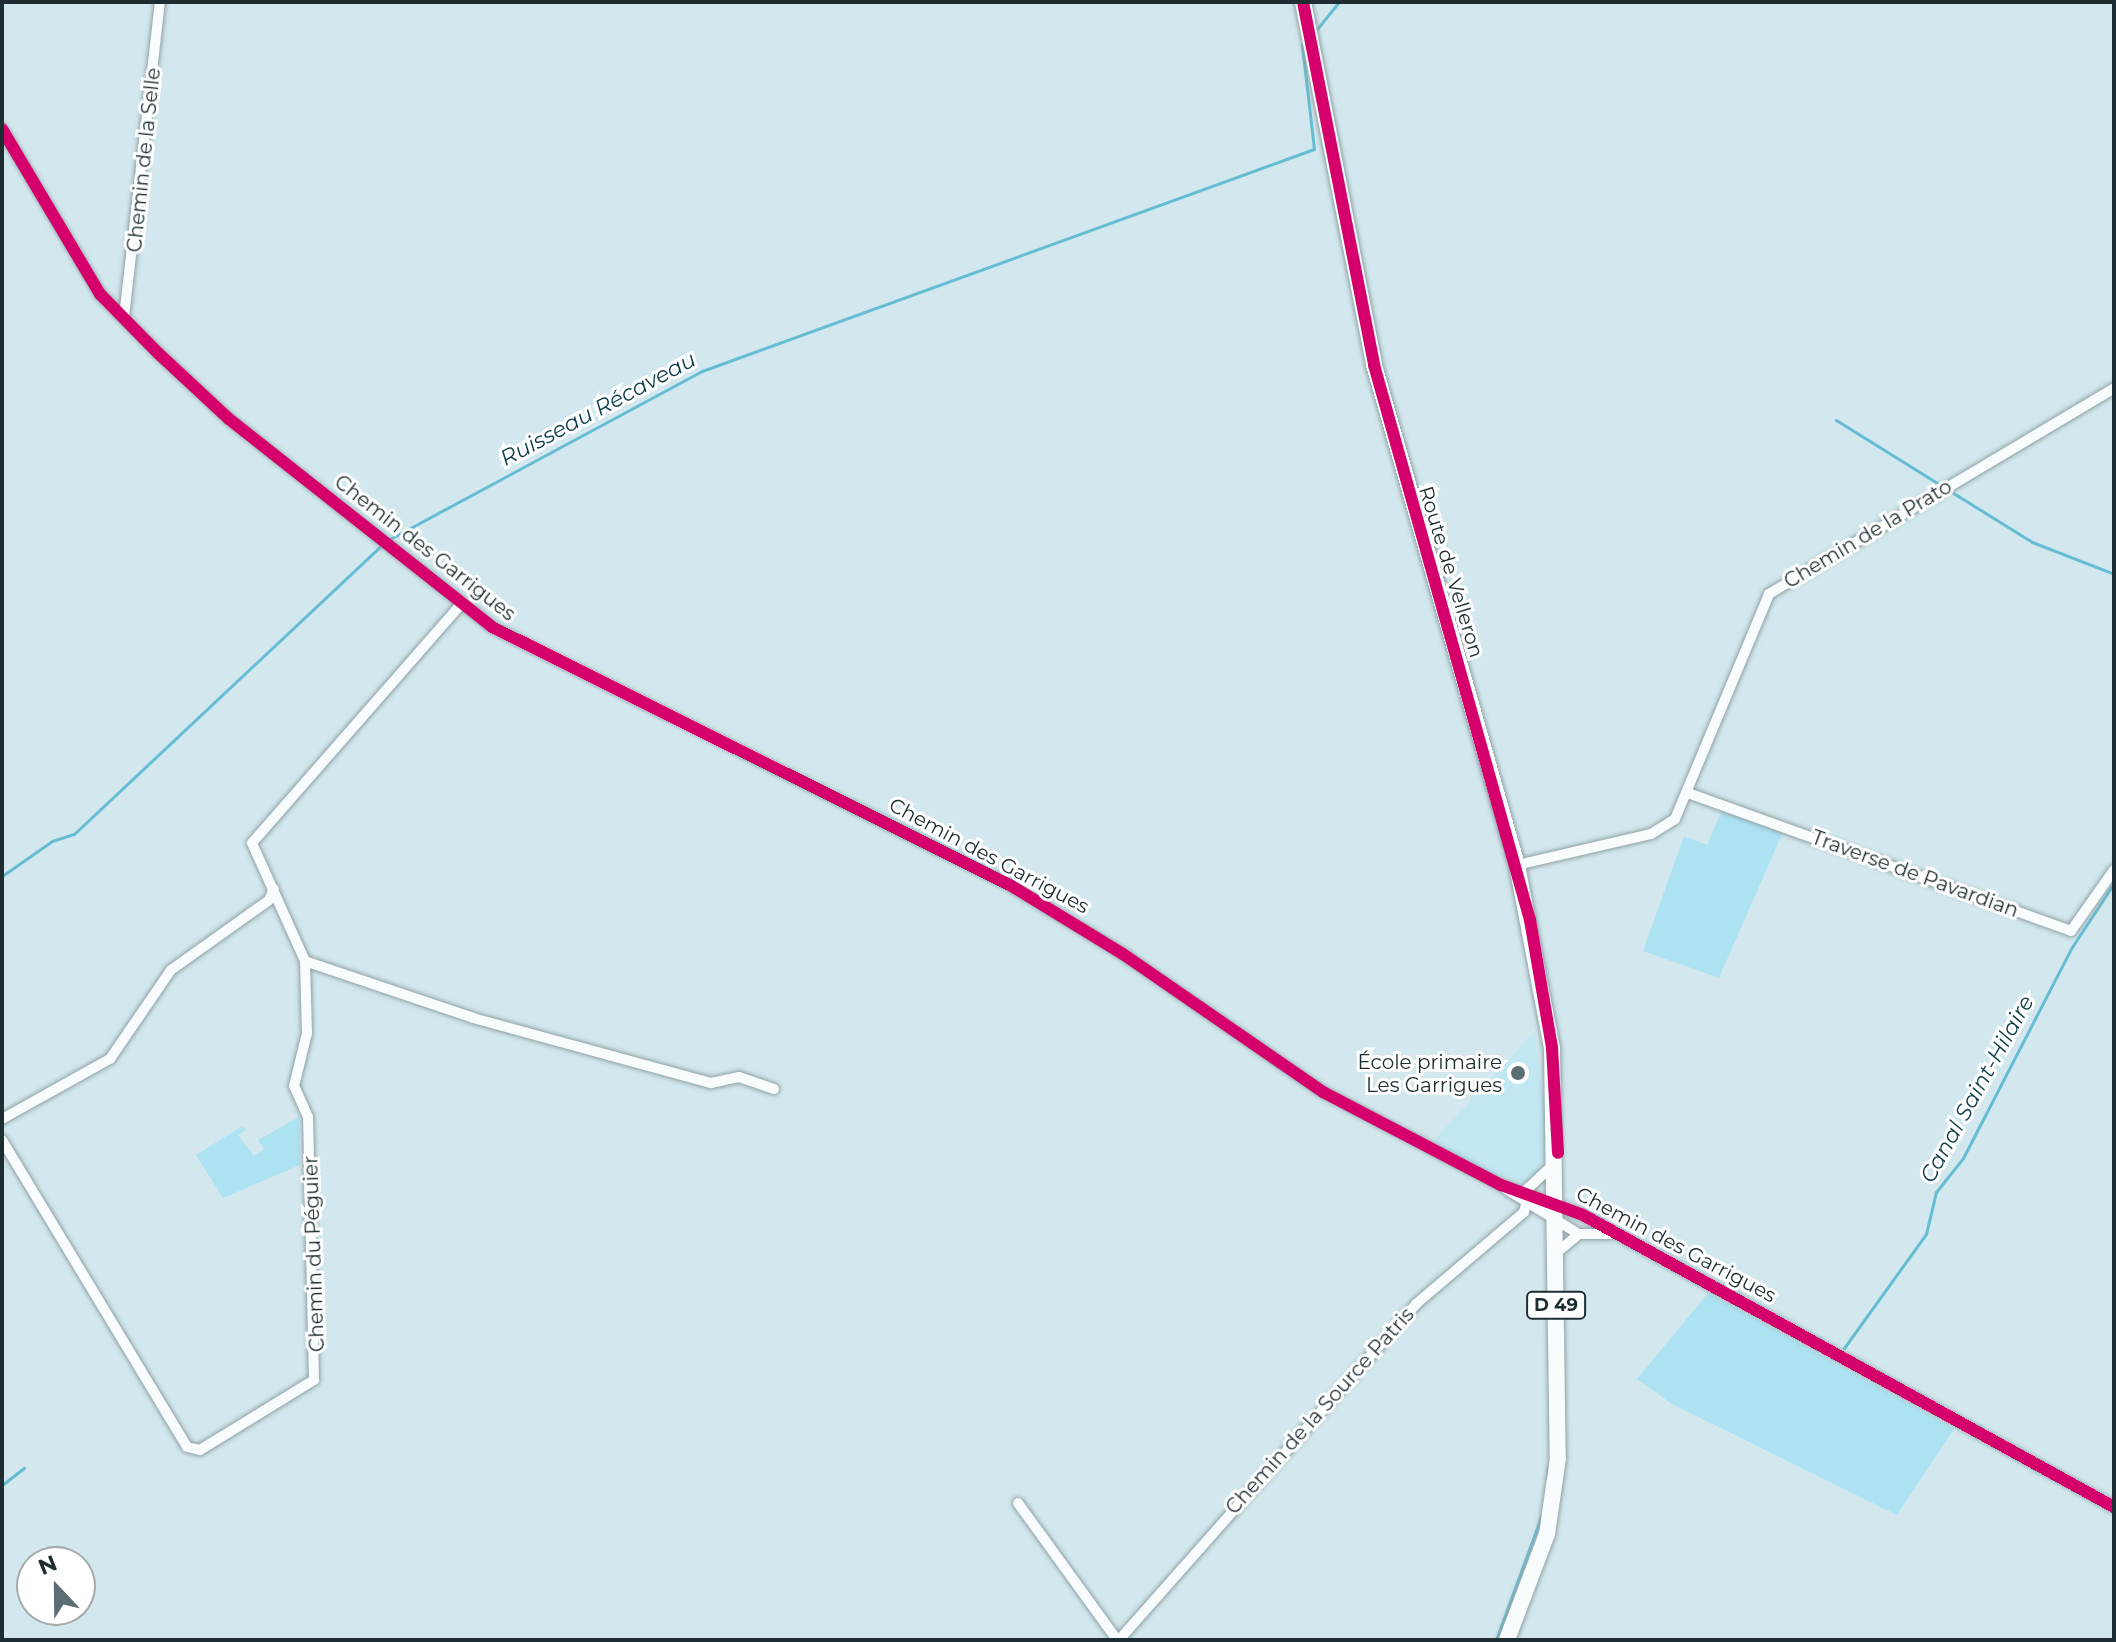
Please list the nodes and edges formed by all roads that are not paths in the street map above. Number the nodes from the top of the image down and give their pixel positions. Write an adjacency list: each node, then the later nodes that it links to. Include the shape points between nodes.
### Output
1 (160, 2): 4 (street, Chemin de la Selle)
2 (1303, 2): 8 (main road, Route de Velleron / D 49, via 1391,436)
3 (2, 129): 4 (street, Chemin des Garrigues, via 100,294)
4 (124, 317): 6 (street, Chemin des Garrigues, via 229,419)
5 (2114, 388): 7 (street, Chemin de la Prato, via 1769,594)
6 (460, 605): 10 (street, Chemin du Péguier, via 256,836 255,855); 16 (street, Chemin des Garrigues, via 514,641 1010,885 1123,954 1323,1092)
7 (1688, 793): 8 (street, Chemin de la Prato, via 1675,819 1651,834); 9 (street, Traverse de Pavardian, via 2071,931)
8 (1517, 865): 15 (main road, Route de Velleron / D 49, via 1549,1023)
9 (2114, 870)
10 (274, 889): 11 (street, Chemin du Péguier); 13 (street, via 269,900 171,970 110,1059)
11 (305, 961): 12 (street, via 473,1018 711,1083 739,1077); 14 (street, Chemin du Péguier, via 307,1033 294,1086 308,1117 318,1375 200,1450 183,1442)
12 (774, 1089)
13 (2, 1119)
14 (2, 1140)
15 (1558, 1153): 16 (street); 17 (main road, D 49)
16 (1527, 1197): 17 (street, Chemin des Garrigues); 18 (street, Chemin des Garrigues); 24 (street, Chemin de la Source Patris, via 1416,1304)
17 (1557, 1205): 18 (main road, D 49); 20 (street, Chemin des Garrigues)
18 (1556, 1223): 19 (street, Chemin des Garrigues); 21 (main road, D 49)
19 (1579, 1234): 20 (street, Chemin des Garrigues); 21 (street, Chemin des Garrigues)
20 (1616, 1235): 23 (street, Chemin des Garrigues)
21 (1555, 1254): 25 (main road, D 49, via 1554,1495 1539,1561)
22 (1018, 1503): 24 (street)
23 (2114, 1507)
24 (1118, 1640)
25 (1507, 1640)

